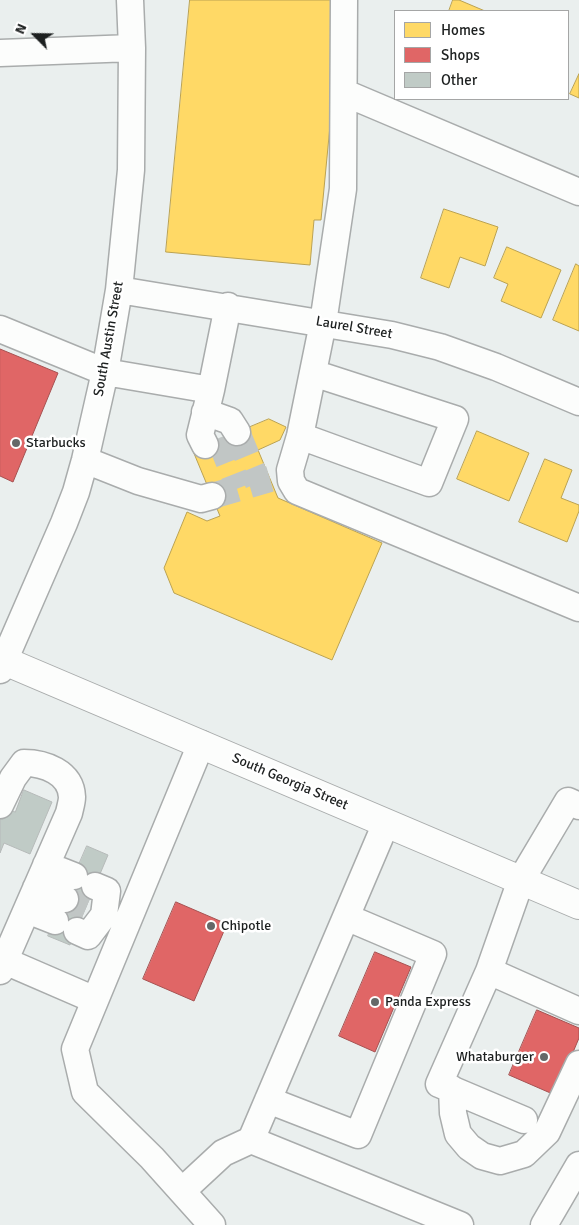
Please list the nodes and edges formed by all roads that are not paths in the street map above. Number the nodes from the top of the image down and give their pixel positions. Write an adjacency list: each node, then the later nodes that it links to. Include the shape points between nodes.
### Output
1 (130, 0): 3 (street, South Austin Street)
2 (344, 0): 5 (street)
3 (132, 48): 4 (street); 7 (street, South Austin Street, via 131,170)
4 (0, 52)
5 (345, 93): 6 (street); 9 (street, via 343,189)
6 (579, 192)
7 (119, 290): 8 (street, Laurel Street); 11 (street, South Austin Street)
8 (228, 306): 9 (street, Laurel Street); 13 (street)
9 (323, 323): 12 (street); 14 (street, Laurel Street, via 440,347)
10 (0, 329): 11 (street)
11 (105, 372): 13 (street); 16 (street, South Austin Street)
12 (313, 373): 15 (street); 15 (street, via 455,419 428,483)
13 (208, 401): 13 (street, via 200,435 220,438 230,421)
14 (579, 402)
15 (300, 436): 18 (street, via 280,474 291,481 297,491)
16 (85, 460): 17 (street, via 138,481 201,499); 19 (street, South Austin Street, via 64,523)
17 (212, 496)
18 (579, 608)
19 (1, 664): 20 (main road, South Georgia Street)
20 (201, 744): 24 (main road, South Georgia Street); 28 (street)
21 (6, 775): 22 (street); 26 (street, via 24,763 38,763 54,769 68,784 72,797 69,813)
22 (0, 805)
23 (579, 806): 25 (street, via 568,802)
24 (386, 823): 25 (main road, South Georgia Street); 29 (street)
25 (522, 880): 27 (main road, South Georgia Street); 31 (street)
26 (36, 888): 28 (street); 28 (street); 30 (street)
27 (579, 905)
28 (85, 908): 32 (street)
29 (346, 917): 36 (street); 36 (street, via 433,954 358,1135)
30 (2, 966): 32 (street)
31 (489, 971): 33 (street); 35 (street, via 439,1084)
32 (95, 1000): 40 (street, via 74,1049 85,1092)
33 (579, 1011)
34 (579, 1064): 35 (street, via 547,1132 524,1154 500,1161 482,1156 458,1134)
35 (452, 1089): 37 (street)
36 (268, 1100): 38 (street)
37 (524, 1120)
38 (251, 1140): 40 (street, via 223,1153); 42 (street)
39 (579, 1165): 43 (street)
40 (182, 1191): 41 (street)
41 (212, 1225)
42 (460, 1225)
43 (544, 1225)

